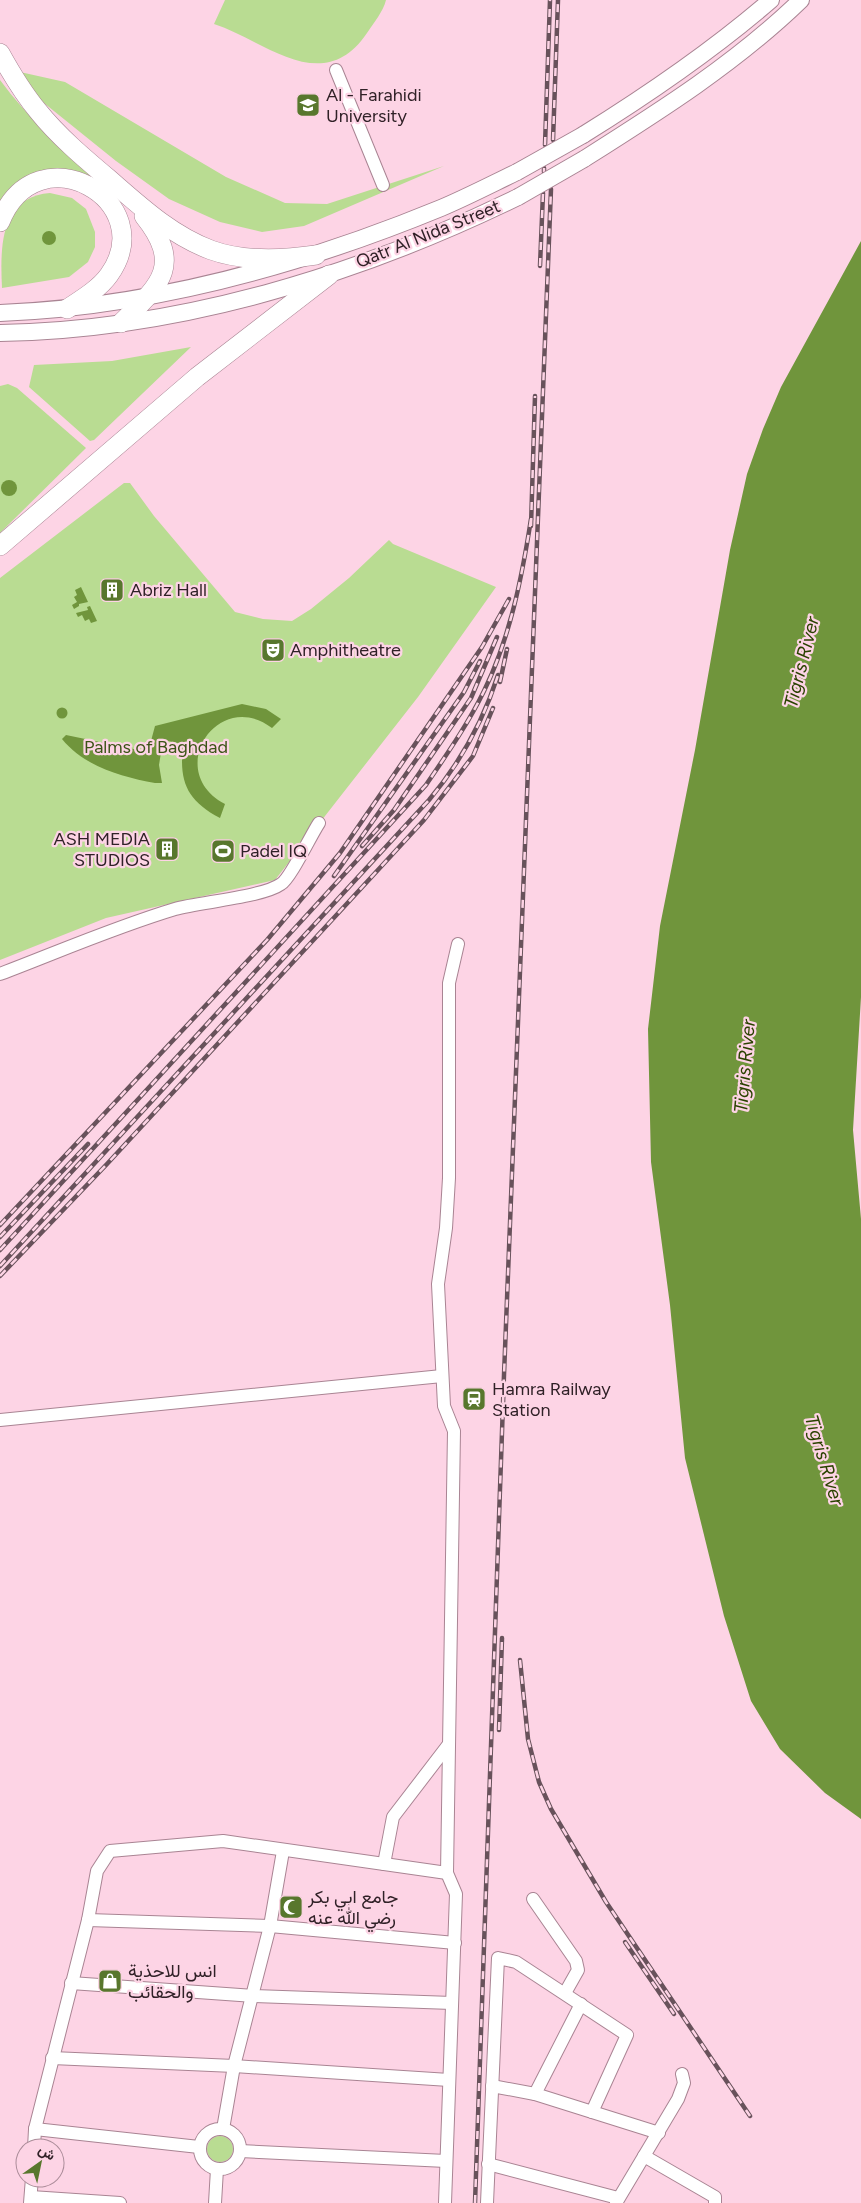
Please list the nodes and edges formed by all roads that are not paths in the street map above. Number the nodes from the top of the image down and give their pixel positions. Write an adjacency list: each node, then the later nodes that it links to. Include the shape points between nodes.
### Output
1 (771, 0): 8 (main road, Qatr Al Nida Street, bridge, via 661,87 517,172 442,207)
2 (801, 0): 9 (main road, Qatr Al Nida Street, bridge, via 722,67 584,159 518,197)
3 (0, 54): 6 (highway, via 37,110)
4 (336, 70): 5 (street)
5 (383, 184)
6 (128, 196): 8 (highway, via 168,228 212,250 269,260); 10 (highway, via 152,226 165,256 164,271 156,288)
7 (0, 222): 11 (highway, via 20,192 37,181 56,177 76,179 96,189 109,203 118,217 122,235 120,255 109,275 94,290)
8 (316, 255): 10 (main road, Qatr Al Nida Street, via 237,278)
9 (329, 275): 13 (main road, Qatr Al Nida Street, via 235,300); 15 (highway, via 197,377)
10 (147, 297): 11 (main road, Qatr Al Nida Street); 13 (highway)
11 (67, 308): 12 (main road, Qatr Al Nida Street)
12 (0, 313)
13 (121, 323): 14 (main road, Qatr Al Nida Street)
14 (0, 333)
15 (0, 546)
16 (319, 823): 18 (street, via 289,877 275,888 161,914)
17 (458, 944): 19 (street, via 450,983 449,1178 438,1284)
18 (0, 974)
19 (442, 1376): 20 (street); 21 (street, via 444,1406 454,1431)
20 (0, 1420)
21 (449, 1744): 23 (street, via 393,1817); 24 (street)
22 (283, 1851): 23 (street); 26 (street, via 223,1841 110,1851 97,1871); 27 (street)
23 (384, 1864): 24 (street)
24 (447, 1873): 28 (street, via 456,1894)
25 (533, 1899): 30 (street, via 576,1961 578,1970)
26 (88, 1920): 27 (street); 29 (street)
27 (270, 1926): 28 (street); 31 (street)
28 (455, 1943): 32 (street)
29 (71, 1983): 31 (street); 34 (street)
30 (565, 1993): 33 (street); 38 (street, via 516,1962 498,1958)
31 (254, 1996): 32 (street); 35 (street)
32 (452, 2003): 37 (street)
33 (581, 2004): 39 (street); 40 (street, via 627,2037)
34 (52, 2058): 35 (street); 41 (street)
35 (234, 2066): 37 (street); 42 (street)
36 (682, 2074): 43 (street, via 684,2083 678,2099)
37 (449, 2080): 48 (street)
38 (492, 2086): 39 (street); 49 (street)
39 (535, 2094): 40 (street)
40 (592, 2112): 43 (street)
41 (35, 2129): 44 (street); 45 (street)
42 (224, 2129): 45 (street, via 205,2135); 46 (street, via 237,2139)
43 (659, 2133): 47 (street)
44 (35, 2138)
45 (199, 2147): 50 (street, via 202,2159)
46 (240, 2151): 48 (street); 50 (street, via 234,2163)
47 (644, 2156): 52 (street); 57 (street, via 715,2197)
48 (446, 2161): 55 (street)
49 (488, 2164): 52 (street); 56 (street)
50 (216, 2169): 54 (street)
51 (30, 2200): 53 (street)
52 (617, 2201)
53 (120, 2203)
54 (215, 2203)
55 (445, 2203)
56 (487, 2203)
57 (715, 2203)

